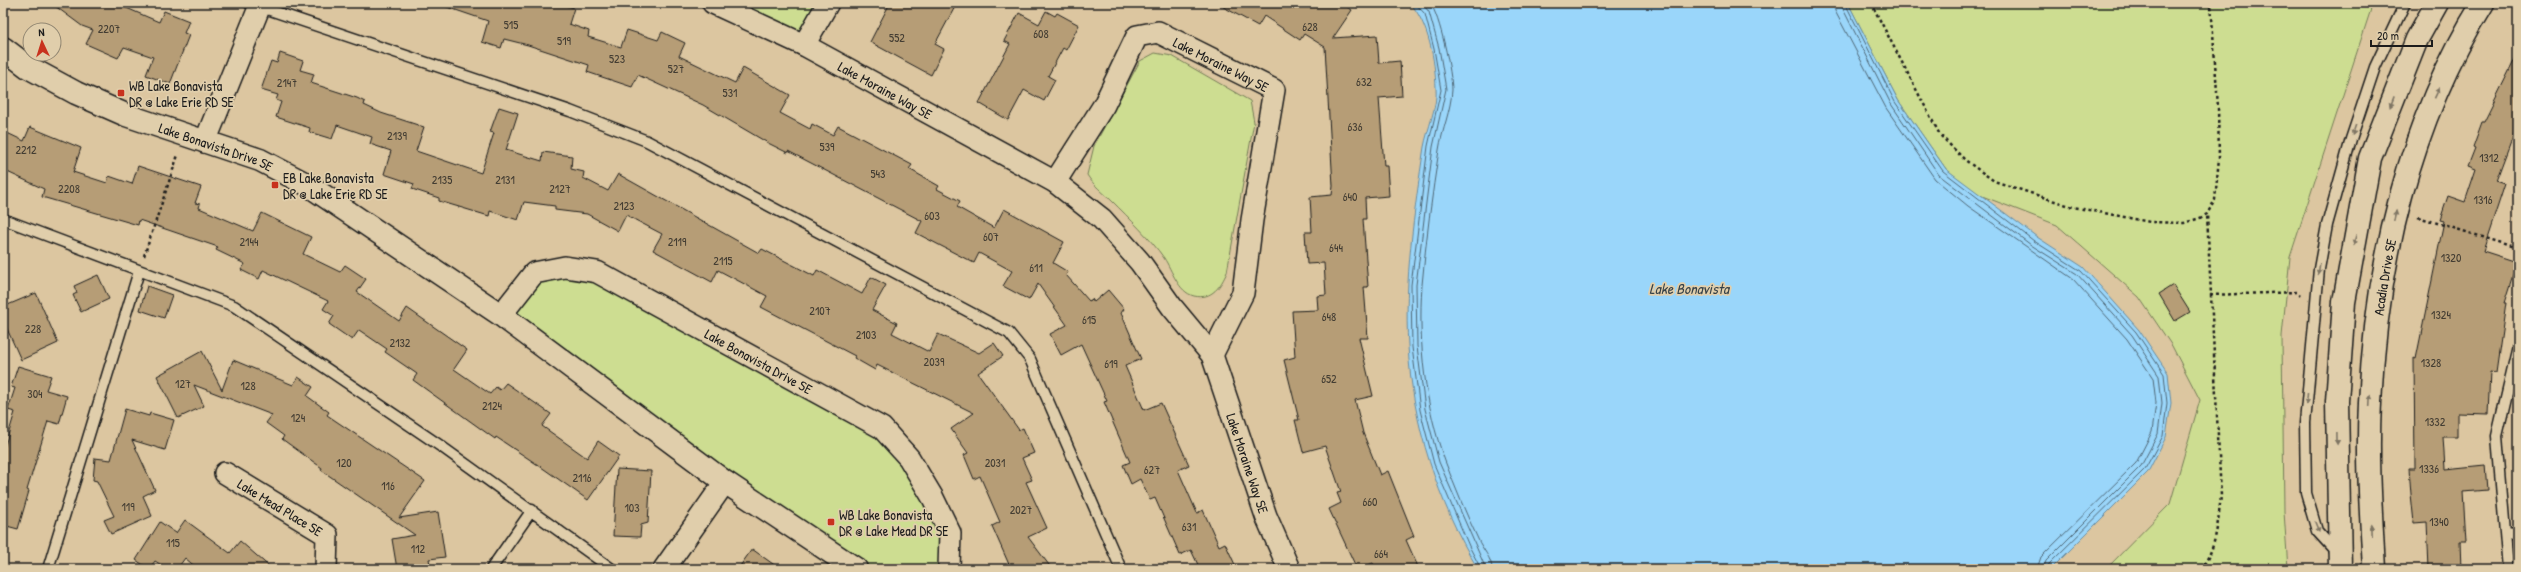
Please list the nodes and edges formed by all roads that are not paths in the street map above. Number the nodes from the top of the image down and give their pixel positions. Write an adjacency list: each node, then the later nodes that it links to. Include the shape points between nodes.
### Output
1 (712, 3): 7 (street, Lake Moraine Way SE)
2 (828, 3): 7 (street)
3 (2405, 3): 21 (lane, one-way to 21, via 2375,67 2351,139 2327,226 2316,300 2305,423 2306,493 2318,531)
4 (2437, 3): 21 (street, one-way to 21, via 2416,39 2370,158 2344,302 2336,401)
5 (2483, 3): 31 (street, Acadia Drive SE, one-way to 5, via 2370,403 2378,302 2396,213 2431,106 2465,32)
6 (257, 4): 9 (street); 29 (lane, via 570,111 647,141 1009,334 1030,359)
7 (804, 45): 10 (street, Lake Moraine Way SE)
8 (3, 48): 9 (street, Lake Bonavista Drive SE, via 28,67 76,93 126,115)
9 (206, 142): 13 (street, Lake Bonavista Drive SE, via 260,160 308,185)
10 (1055, 182): 15 (street, Lake Moraine Way SE, via 1102,219 1140,262 1172,307); 15 (street, Lake Moraine Way SE, via 1104,105 1137,36 1158,32 1274,90 1252,220 1243,293)
11 (3, 219): 12 (lane)
12 (139, 271): 18 (lane, via 234,306); 22 (lane)
13 (501, 315): 17 (street, Lake Bonavista Drive SE); 28 (street, Lake Bonavista Drive SE, via 534,272 565,267 597,272 840,403 882,428 909,458 950,533)
14 (2518, 346): 19 (lane, via 2497,436)
15 (1212, 355): 30 (street, Lake Moraine Way SE, via 1266,516)
16 (225, 473): 23 (street, Lake Mead Place SE, via 327,535)
17 (725, 482): 26 (street); 27 (street, Lake Bonavista Drive SE)
18 (532, 510): 24 (lane); 25 (lane)
19 (2506, 533): 20 (lane); 32 (lane)
20 (2518, 534)
21 (2340, 563)
22 (48, 569)
23 (326, 569)
24 (491, 569)
25 (612, 569)
26 (664, 569)
27 (856, 569)
28 (949, 569)
29 (1121, 569)
30 (1289, 569)
31 (2374, 569)
32 (2508, 569)

